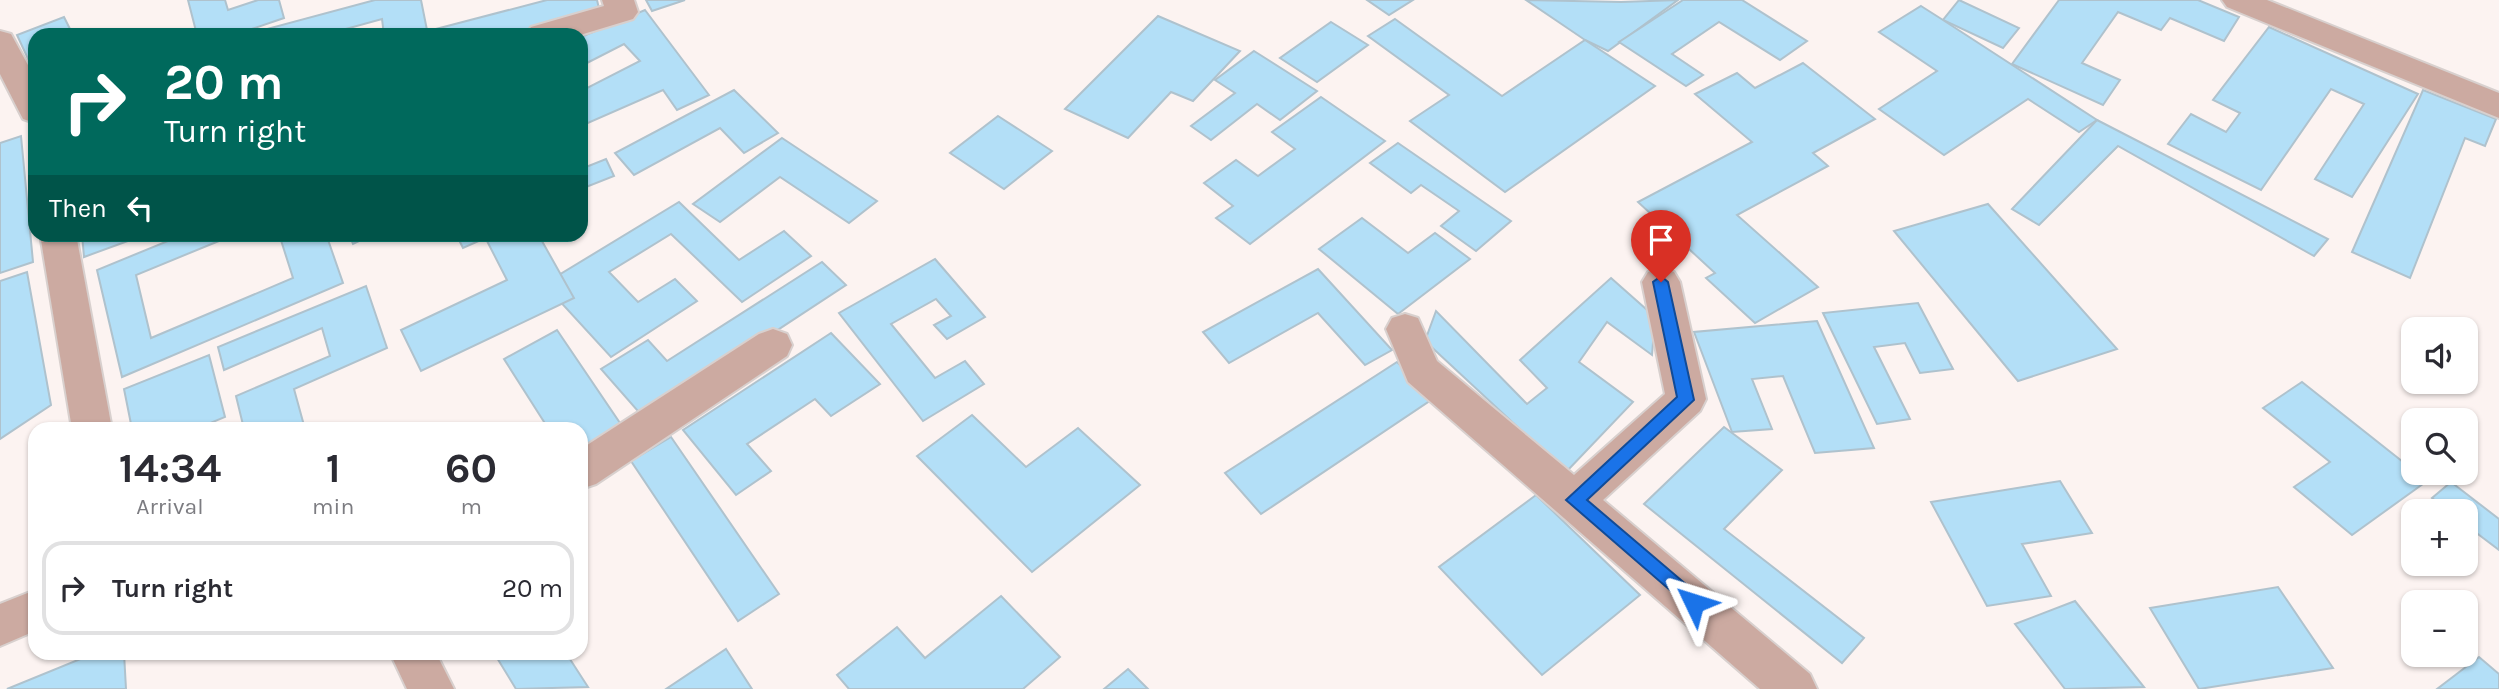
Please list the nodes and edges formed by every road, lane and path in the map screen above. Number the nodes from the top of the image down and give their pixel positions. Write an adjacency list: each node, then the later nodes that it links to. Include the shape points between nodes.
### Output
1 (618, 0): 3 (street, via 622,12)
2 (2238, 0): 6 (street)
3 (566, 28)
4 (0, 41): 5 (street)
5 (28, 97)
6 (2499, 106)
7 (59, 242): 11 (street)
8 (1661, 282): 13 (street, via 1686,400)
9 (1405, 328): 13 (street, via 1422,371)
10 (773, 345): 12 (street)
11 (91, 422)
12 (588, 466)
13 (1575, 500): 18 (street)
14 (28, 613): 15 (street)
15 (0, 625)
16 (416, 660): 17 (street)
17 (431, 689)
18 (1794, 689)

